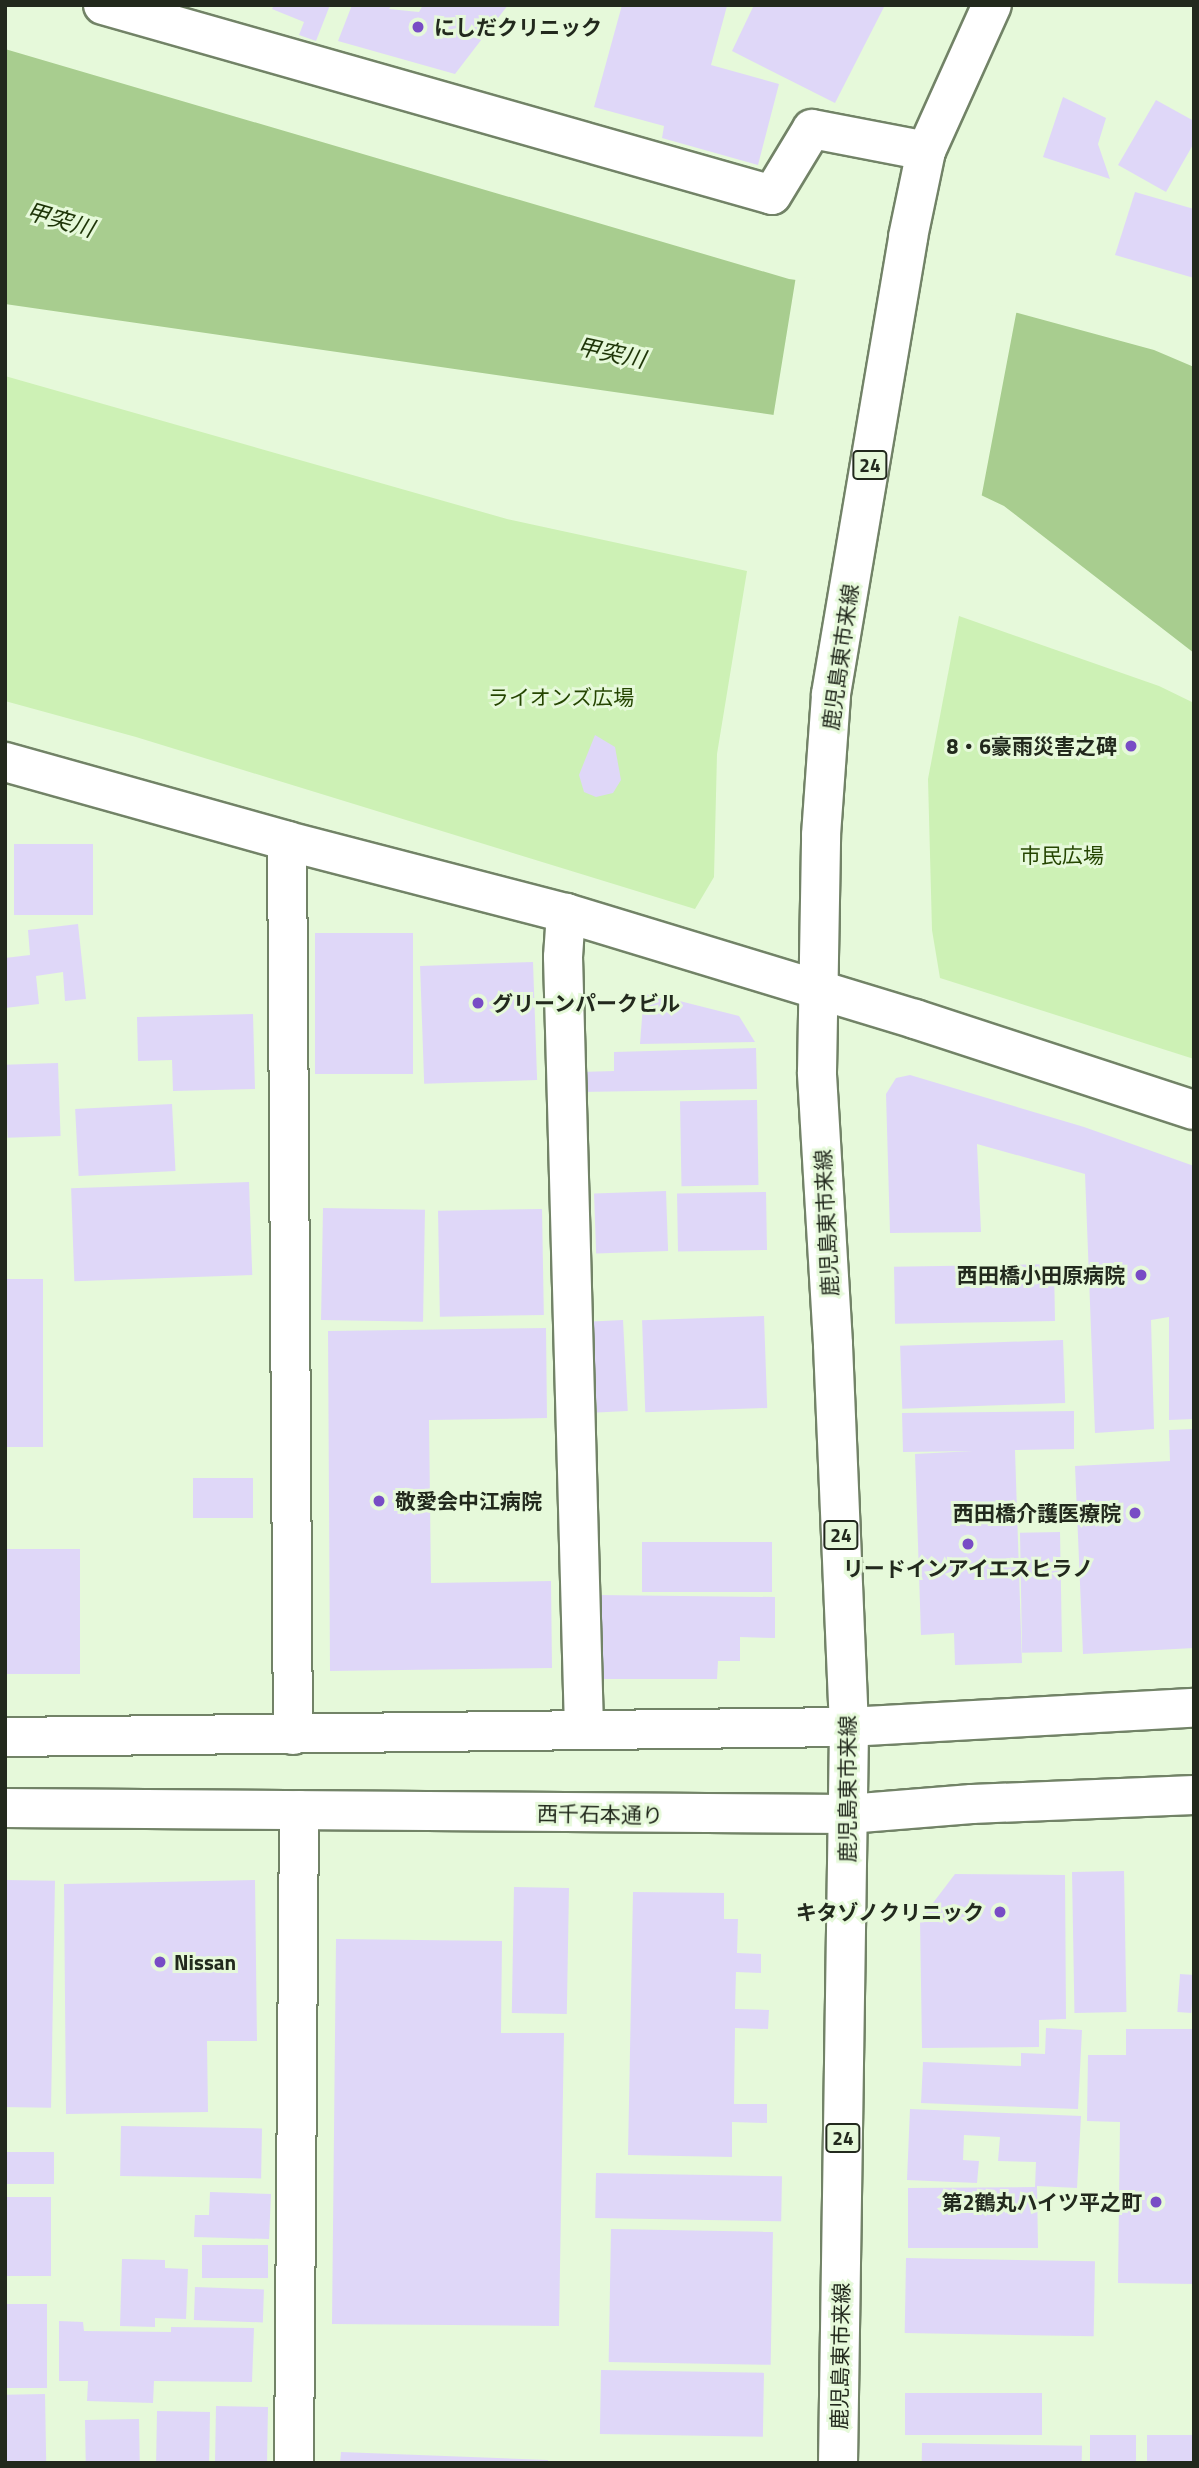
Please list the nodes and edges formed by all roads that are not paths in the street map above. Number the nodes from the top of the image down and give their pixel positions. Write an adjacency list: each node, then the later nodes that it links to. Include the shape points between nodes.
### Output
1 (103, 5): 3 (street, via 772,195 812,129)
2 (992, 5): 3 (street, 鹿児島東市来線 / 24)
3 (926, 151): 7 (street, 鹿児島東市来線 / 24, via 831,694 821,835)
4 (5, 762): 5 (street)
5 (287, 841): 6 (street); 12 (street)
6 (566, 913): 7 (street); 11 (street, via 563,957)
7 (820, 990): 8 (street); 10 (street, 鹿児島東市来線 / 24, via 817,1072)
8 (1194, 1110)
9 (1194, 1709): 10 (street)
10 (849, 1727): 11 (street); 17 (street, 鹿児島東市来線 / 24)
11 (584, 1728): 12 (street)
12 (293, 1735): 13 (street)
13 (5, 1737)
14 (1194, 1795): 17 (street, 西千石本通り)
15 (5, 1808): 16 (street, 西千石本通り)
16 (299, 1810): 17 (street, 西千石本通り); 18 (street)
17 (848, 1814): 19 (street, 鹿児島東市来線 / 24)
18 (294, 2463)
19 (838, 2463)

